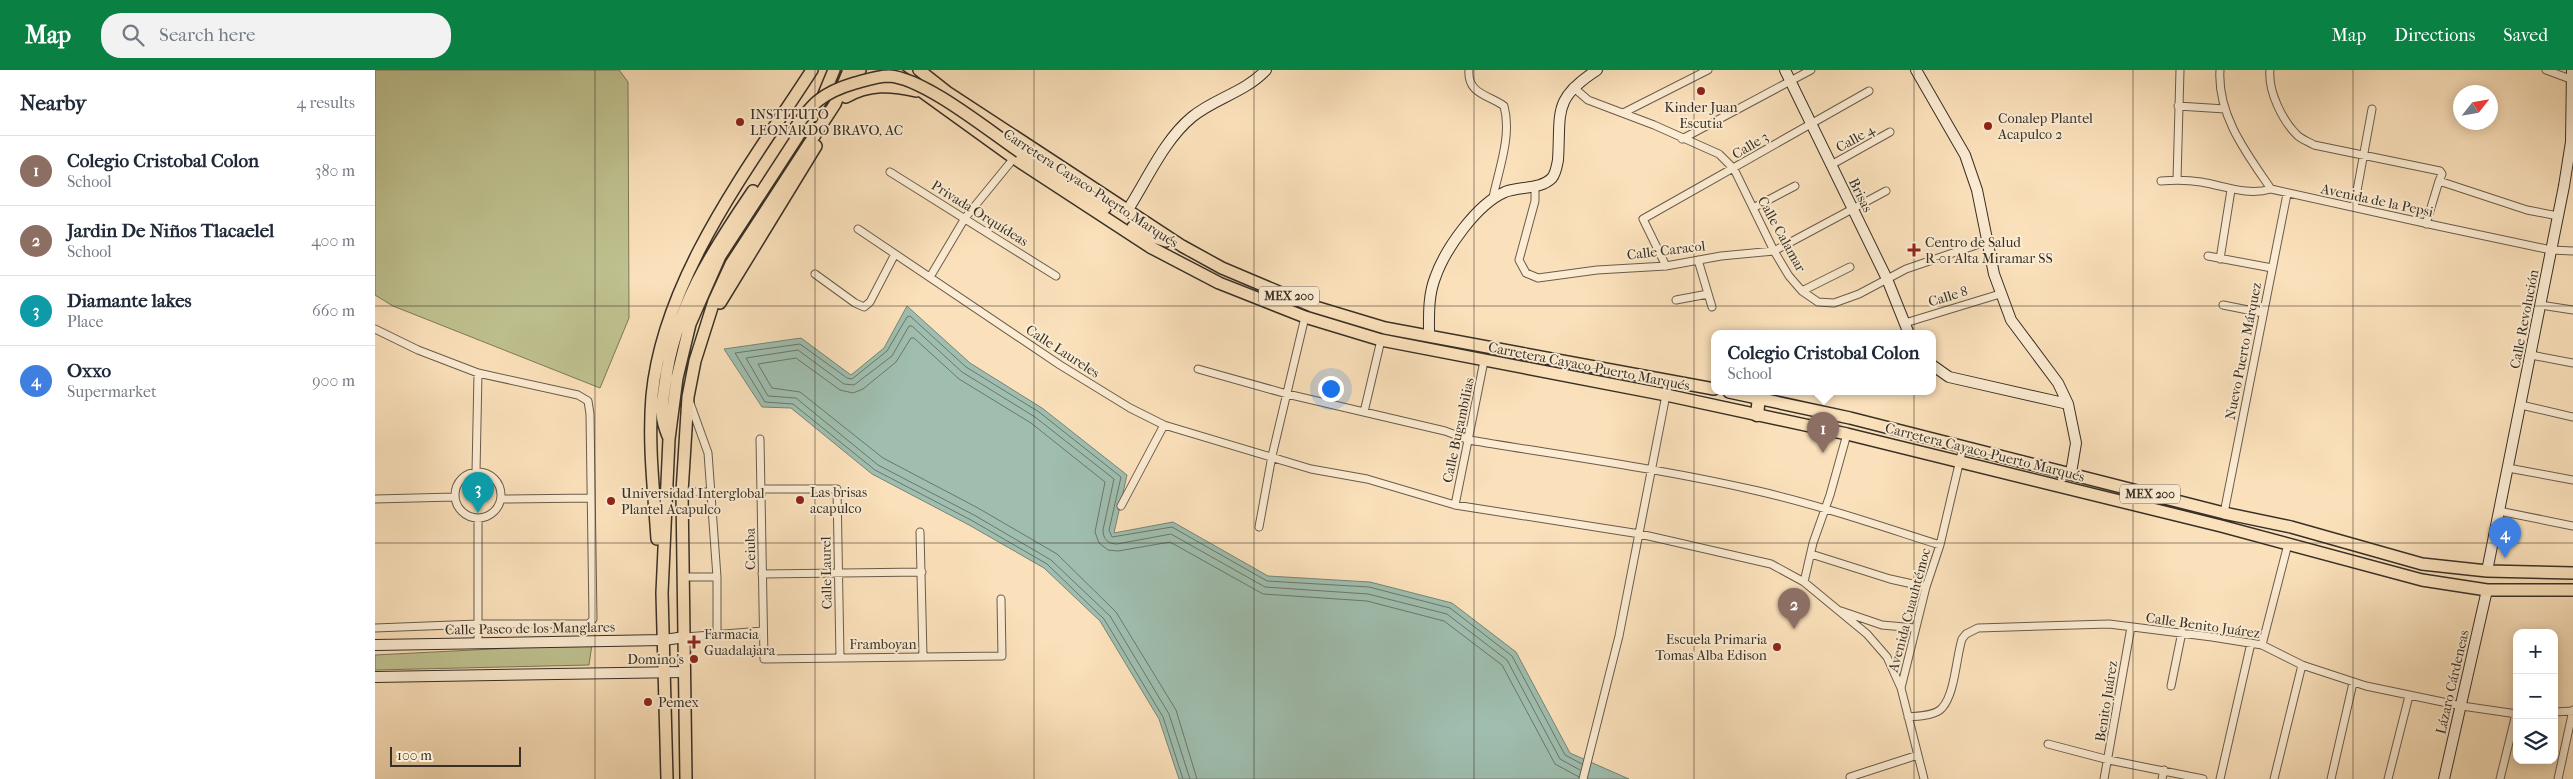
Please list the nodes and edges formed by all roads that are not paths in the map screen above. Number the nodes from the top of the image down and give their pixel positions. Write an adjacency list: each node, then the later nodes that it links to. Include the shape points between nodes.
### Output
1 (813, 70): 146 (main road, via 709,231 683,282 665,332 652,394 650,444)
2 (834, 70): 104 (main road, bridge, via 822,99 720,256 690,324 677,378)
3 (849, 70): 80 (main road, via 835,104 731,264)
4 (860, 70): 23 (main road)
5 (892, 70): 22 (main road, Carretera Cayaco-Puerto Marqués / MEX 200)
6 (919, 70): 49 (main road, Carretera Cayaco-Puerto Marqués / MEX 200)
7 (1266, 70): 49 (street, via 1257,80 1194,115 1176,131)
8 (1469, 70): 45 (street, via 1471,86 1504,106 1507,115)
9 (1597, 70): 20 (street)
10 (1708, 70): 27 (street)
11 (1785, 70): 19 (street, Brisas)
12 (1811, 70): 19 (street)
13 (1916, 70): 54 (street, via 1965,155 1977,190)
14 (2180, 70): 24 (street)
15 (2220, 70): 25 (street)
16 (2270, 70): 31 (street, via 2275,98 2297,136 2314,144)
17 (2546, 70): 18 (street)
18 (2572, 76): 50 (street, Calle Revolución, via 2571,142)
19 (1790, 82): 28 (street, Brisas); 30 (street)
20 (1573, 87): 27 (street, Calle Calamar, via 1588,100); 40 (street, via 1561,105 1557,166 1552,178)
21 (1869, 91): 28 (street, Calle 3)
22 (922, 93): 23 (main road, via 881,86); 32 (main road, Carretera Cayaco-Puerto Marqués / MEX 200)
23 (846, 97): 80 (main road)
24 (2178, 106): 25 (street); 36 (street)
25 (2225, 109): 41 (street, via 2235,133)
26 (2372, 109): 31 (street)
27 (1623, 113): 30 (street, Calle Calamar)
28 (1810, 123): 33 (street, Brisas); 34 (street, Calle 3)
29 (1890, 132): 33 (street, Calle 4)
30 (1683, 139): 34 (street, Calle Calamar, via 1719,154)
31 (2365, 154): 38 (street, via 2439,171 2442,174); 47 (street)
32 (1017, 155): 51 (street); 55 (main road, via 1143,233); 79 (main road, Carretera Cayaco-Puerto Marqués / MEX 200, via 1149,247 1219,283); 104 (main road, bridge, via 929,91 911,82 889,76 827,92 806,113 713,250 681,313 668,362 661,418)
33 (1831, 165): 46 (street, Brisas)
34 (1734, 169): 48 (street, Calle Calamar); 63 (street, Calle 3, via 1643,219)
35 (890, 172): 51 (street, Privada Orquídeas)
36 (2177, 180): 37 (street, Avenida de la Pepsi); 42 (street, Avenida de la Pepsi)
37 (2161, 181)
38 (2439, 181): 50 (street, via 2527,210); 52 (street)
39 (1795, 186): 48 (street)
40 (1535, 187): 45 (street, via 1508,191); 63 (street, Calle Caracol, via 1535,201 1519,260 1526,273 1538,278)
41 (2271, 189): 42 (street, Avenida de la Pepsi, via 2259,192); 44 (street, Avenida de la Pepsi)
42 (2231, 190): 61 (street)
43 (1885, 191): 46 (street, Calle Caracol)
44 (2287, 194): 47 (street, Avenida de la Pepsi); 65 (street, Nuevo Puerto Márquez)
45 (1493, 198): 84 (street, via 1473,217 1440,266 1431,294)
46 (1852, 207): 57 (street, Calle Caracol); 69 (street, Brisas)
47 (2354, 207): 52 (street, Avenida de la Pepsi)
48 (1753, 208): 57 (street, Calle Calamar)
49 (1127, 211): 55 (main road, Carretera Cayaco-Puerto Marqués / MEX 200)
50 (2558, 216): 56 (street, Calle Revolución)
51 (965, 218): 67 (street, Privada Orquídeas); 68 (street)
52 (2426, 224): 56 (street, Avenida de la Pepsi)
53 (859, 230): 59 (street, Calle Laureles)
54 (1988, 241): 69 (street, Calle Calamar, via 1906,269); 72 (street)
55 (1182, 246): 84 (main road, Carretera Cayaco-Puerto Marqués / MEX 200, via 1222,268 1313,306 1385,328)
56 (2551, 250): 58 (street, Avenida de la Pepsi); 75 (street, Calle Revolución)
57 (1774, 251): 62 (street, Calle Caracol); 70 (street, Calle Calamar)
58 (2573, 251)
59 (895, 254): 66 (street, via 870,302 864,307); 68 (street, Calle Laureles)
60 (2208, 256): 61 (street)
61 (2220, 258): 65 (street)
62 (1698, 260): 63 (street, Calle Caracol); 71 (street)
63 (1666, 266)
64 (1850, 267): 70 (street)
65 (2272, 268): 78 (street, Nuevo Puerto Márquez)
66 (815, 274)
67 (1056, 276)
68 (930, 277): 102 (street, Calle Laureles, via 1061,365)
69 (1887, 279): 70 (street, Calle Calamar, via 1834,303 1818,302); 81 (street, Brisas)
70 (1801, 291)
71 (1708, 294): 73 (street); 76 (street)
72 (1999, 294): 81 (street, Calle 8); 97 (street, via 2011,320 2057,383)
73 (1676, 300)
74 (2223, 305): 78 (street)
75 (2540, 305): 77 (street); 86 (street, Calle Revolución)
76 (1712, 306)
77 (2573, 310)
78 (2263, 313): 126 (street, Nuevo Puerto Márquez)
79 (1305, 317): 85 (main road, Carretera Cayaco-Puerto Marqués / MEX 200); 93 (street)
80 (709, 319): 96 (main road, via 695,361)
81 (1905, 323): 83 (street, Brisas)
82 (375, 329): 91 (street)
83 (1908, 330)
84 (1429, 335): 92 (main road, Carretera Cayaco-Puerto Marqués / MEX 200)
85 (1381, 340): 87 (main road, Carretera Cayaco-Puerto Marqués / MEX 200); 99 (street)
86 (2531, 355): 88 (street); 98 (street, Calle Revolución)
87 (1484, 361): 94 (main road, Carretera Cayaco-Puerto Marqués / MEX 200); 106 (street, Calle Bugambilias)
88 (2573, 363)
89 (1198, 369): 93 (street)
90 (1936, 369): 97 (street, via 1949,377)
91 (478, 373): 112 (street); 119 (street, via 578,395 587,401)
92 (1711, 388)
93 (1287, 394): 99 (street); 108 (street)
94 (1666, 395): 100 (main road, Carretera Cayaco-Puerto Marqués / MEX 200); 111 (street)
95 (1751, 395): 100 (highway); 107 (main road, Carretera Cayaco-Puerto Marqués / MEX 200)
96 (688, 397): 116 (main road); 117 (street, via 708,454)
97 (2068, 404): 113 (street, via 2076,443)
98 (2521, 405): 101 (street); 110 (street, Calle Revolución)
99 (1364, 412): 106 (street, via 1445,431)
100 (1757, 415): 103 (main road, Carretera Cayaco-Puerto Marqués / MEX 200)
101 (2573, 417)
102 (1164, 425): 108 (street, Calle Laureles); 123 (street)
103 (1847, 434): 109 (main road, Carretera Cayaco-Puerto Marqués / MEX 200); 124 (street)
104 (669, 439): 146 (main road)
105 (760, 439): 115 (street, Ceiuba)
106 (1469, 440): 111 (street); 122 (street, Calle Bugambilias)
107 (1963, 447): 109 (street, Avenida Cuauhtémoc); 113 (main road, Carretera Cayaco-Puerto Marqués / MEX 200)
108 (1272, 456): 122 (street, Calle Laureles); 129 (street)
109 (1959, 463): 132 (main road, Carretera Cayaco-Puerto Marqués / MEX 200); 133 (street, Avenida Cuauhtémoc)
110 (2508, 468): 114 (street); 125 (street, Calle Revolución)
111 (1652, 470): 124 (street, via 1757,490); 131 (street)
112 (476, 472): 118 (street, via 460,480); 121 (street, via 495,479)
113 (2071, 473): 126 (main road, Carretera Cayaco-Puerto Marqués / MEX 200)
114 (2573, 480)
115 (761, 489): 137 (street, Calle Laurel, via 837,489); 139 (street, Ceiuba)
116 (683, 492): 117 (street); 140 (main road)
117 (711, 492): 141 (street)
118 (455, 497): 120 (street); 127 (street, via 467,516)
119 (591, 498): 121 (street); 149 (street, via 592,622)
120 (375, 499)
121 (501, 499): 127 (street, via 496,511)
122 (1455, 505): 131 (street, Calle Laureles)
123 (1121, 506)
124 (1825, 508): 133 (street); 134 (street)
125 (2499, 512): 128 (street); 135 (street, Calle Revolución)
126 (2224, 513): 135 (main road, Carretera Cayaco-Puerto Marqués / MEX 200, via 2422,564)
127 (478, 519): 149 (street)
128 (2573, 526)
129 (1259, 527)
130 (920, 532): 136 (street)
131 (1640, 534): 142 (street, Calle Laureles, via 1771,564); 186 (street, via 1619,636)
132 (2288, 544): 144 (main road, Carretera Cayaco-Puerto Marqués / MEX 200, via 2422,580); 161 (street)
133 (1940, 545): 143 (street, Avenida Cuauhtémoc)
134 (1811, 554): 142 (street); 143 (street)
135 (2487, 571): 138 (main road, Carretera Cayaco-Puerto Marqués / MEX 200)
136 (922, 572): 137 (street); 162 (street)
137 (838, 573): 139 (street); 163 (street, Calle Laurel)
138 (2573, 573)
139 (762, 574): 153 (street, Ceiuba)
140 (683, 577): 141 (street); 156 (main road)
141 (717, 577): 155 (street)
142 (1804, 582): 148 (street, Calle Laureles)
143 (1926, 587): 151 (street, Avenida Cuauhtémoc)
144 (2487, 590): 145 (main road, Carretera Cayaco-Puerto Marqués / MEX 200); 173 (street, Lázaro Cárdeneas)
145 (2573, 590)
146 (662, 593): 157 (main road)
147 (1001, 599): 162 (street, Framboyan, via 1002,656)
148 (1836, 610): 151 (street, via 1882,625); 171 (street, Calle Laureles, via 1867,634 1887,658)
149 (478, 624): 150 (street); 158 (street)
150 (375, 628)
151 (1915, 628): 171 (street, Avenida Cuauhtémoc)
152 (2131, 628): 154 (street, Calle Benito Juárez); 177 (street, Calle Benito Juárez, via 2109,624 1978,628 1966,634 1942,708 1931,714); 181 (street, Benito Juárez)
153 (763, 631): 155 (street); 164 (street, Ceiuba)
154 (2182, 632): 159 (street, Calle Benito Juárez); 170 (street)
155 (717, 634): 156 (street)
156 (685, 637): 157 (street, Calle Paseo de los Manglares); 167 (main road)
157 (664, 640): 158 (street, Calle Paseo de los Manglares); 166 (main road)
158 (478, 642): 160 (street, Calle Paseo de los Manglares)
159 (2251, 643): 161 (street, Calle Benito Juárez); 191 (street)
160 (375, 645)
161 (2262, 645): 165 (street, Calle Benito Juárez)
162 (923, 656): 163 (street, Framboyan)
163 (840, 657): 164 (street, Framboyan)
164 (764, 659)
165 (2302, 665): 169 (street, Calle Benito Juárez); 192 (street)
166 (664, 671): 167 (street); 168 (street); 184 (main road)
167 (685, 672): 185 (main road)
168 (375, 677)
169 (2353, 683): 172 (street, Calle Benito Juárez); 193 (street)
170 (2171, 686)
171 (1901, 688): 177 (street, Avenida Cuauhtémoc)
172 (2409, 696): 173 (street, Calle Benito Juárez); 194 (street)
173 (2462, 706): 176 (street, Calle Benito Juárez); 195 (street, Lázaro Cárdeneas)
174 (2573, 711): 175 (street); 197 (street)
175 (2558, 712)
176 (2513, 713)
177 (1908, 718): 180 (street, Avenida Cuauhtémoc)
178 (2516, 719): 196 (street)
179 (2048, 744): 181 (street)
180 (1918, 755): 183 (street); 187 (street, Avenida Cuauhtémoc)
181 (2109, 760): 182 (street); 188 (street, Benito Juárez)
182 (2164, 770): 189 (street); 190 (street)
183 (1850, 777)
184 (667, 779)
185 (686, 779)
186 (1583, 779)
187 (1924, 779)
188 (2104, 779)
189 (2162, 779)
190 (2203, 779)
191 (2220, 779)
192 (2274, 779)
193 (2331, 779)
194 (2389, 779)
195 (2444, 779)
196 (2500, 779)
197 (2558, 779)

